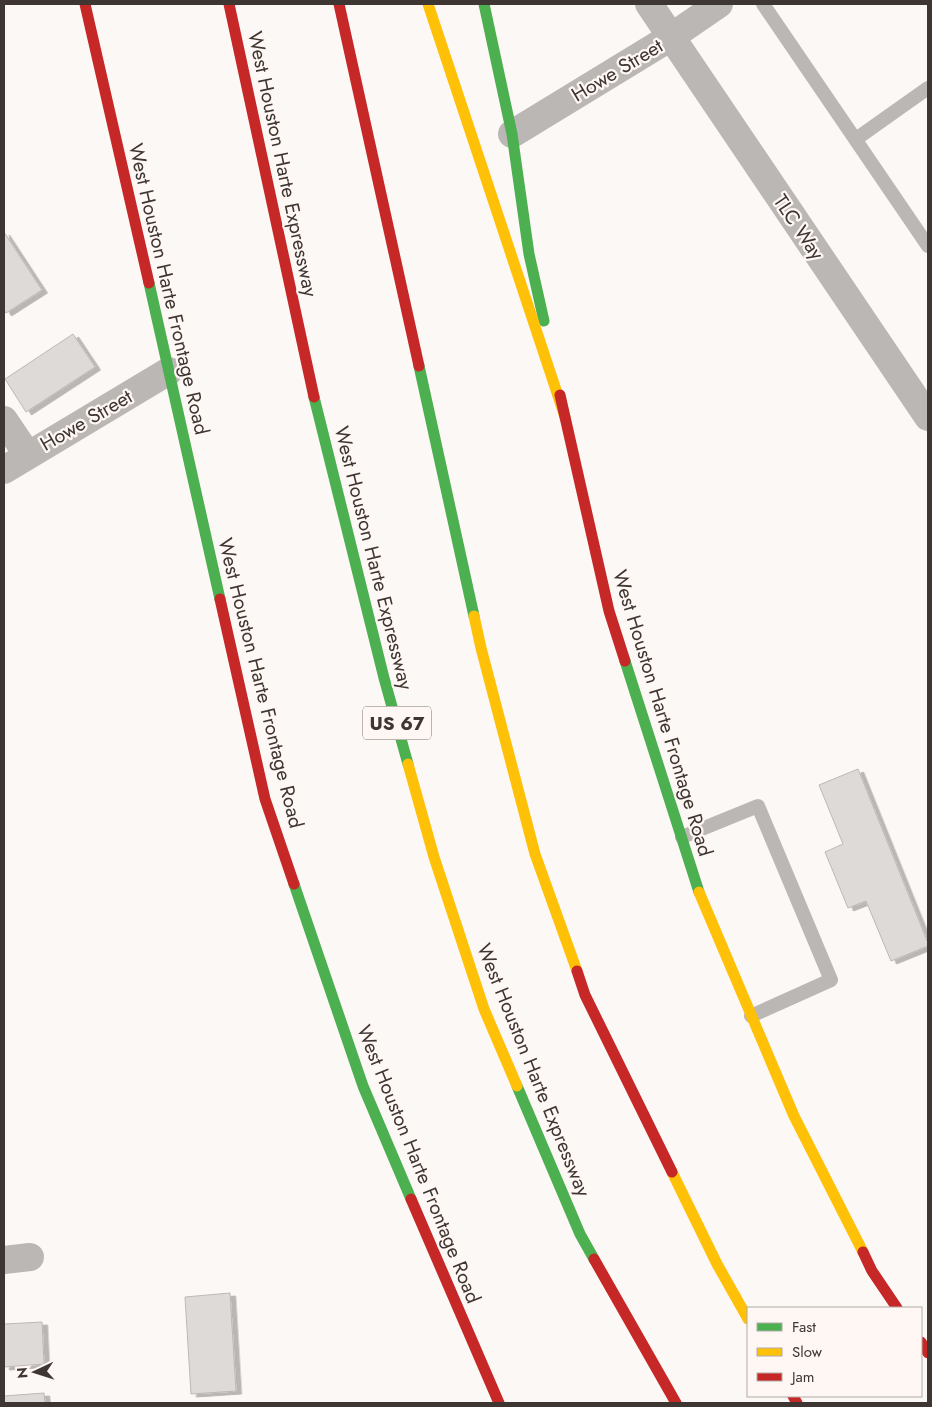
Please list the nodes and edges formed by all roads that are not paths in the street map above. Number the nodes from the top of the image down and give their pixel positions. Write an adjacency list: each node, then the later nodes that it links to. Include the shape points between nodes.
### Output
1 (85, 4): 14 (main road, West Houston Harte Frontage Road)
2 (229, 4): 27 (main road, West Houston Harte Expressway / US 67, via 315,399 384,678 434,857 484,1009 580,1234)
3 (339, 4): 25 (main road, via 481,648 535,854 585,995 716,1264)
4 (428, 4): 15 (main road)
5 (484, 4): 11 (main road, West Houston Harte Frontage Road)
6 (649, 4): 9 (street, TLC Way)
7 (719, 4): 9 (street, Howe Street)
8 (763, 4): 12 (lane)
9 (671, 38): 11 (street, Howe Street); 16 (street, TLC Way)
10 (928, 88): 12 (lane)
11 (512, 134): 15 (main road, West Houston Harte Frontage Road, via 529,254)
12 (856, 139): 13 (lane)
13 (928, 246)
14 (169, 371): 18 (street, Howe Street); 26 (main road, West Houston Harte Frontage Road, via 265,800 363,1086)
15 (565, 417): 20 (main road, West Houston Harte Frontage Road, via 609,610)
16 (928, 417)
17 (4, 420): 18 (street)
18 (27, 454): 19 (street, Howe Street)
19 (4, 470)
20 (682, 837): 21 (main road, West Houston Harte Frontage Road, via 699,891); 21 (lane, via 758,806 831,980)
21 (752, 1016): 24 (main road, West Houston Harte Frontage Road, via 798,1125 872,1271)
22 (30, 1257): 23 (street)
23 (4, 1260)
24 (896, 1307)
25 (747, 1317)
26 (499, 1403)
27 (676, 1403)

